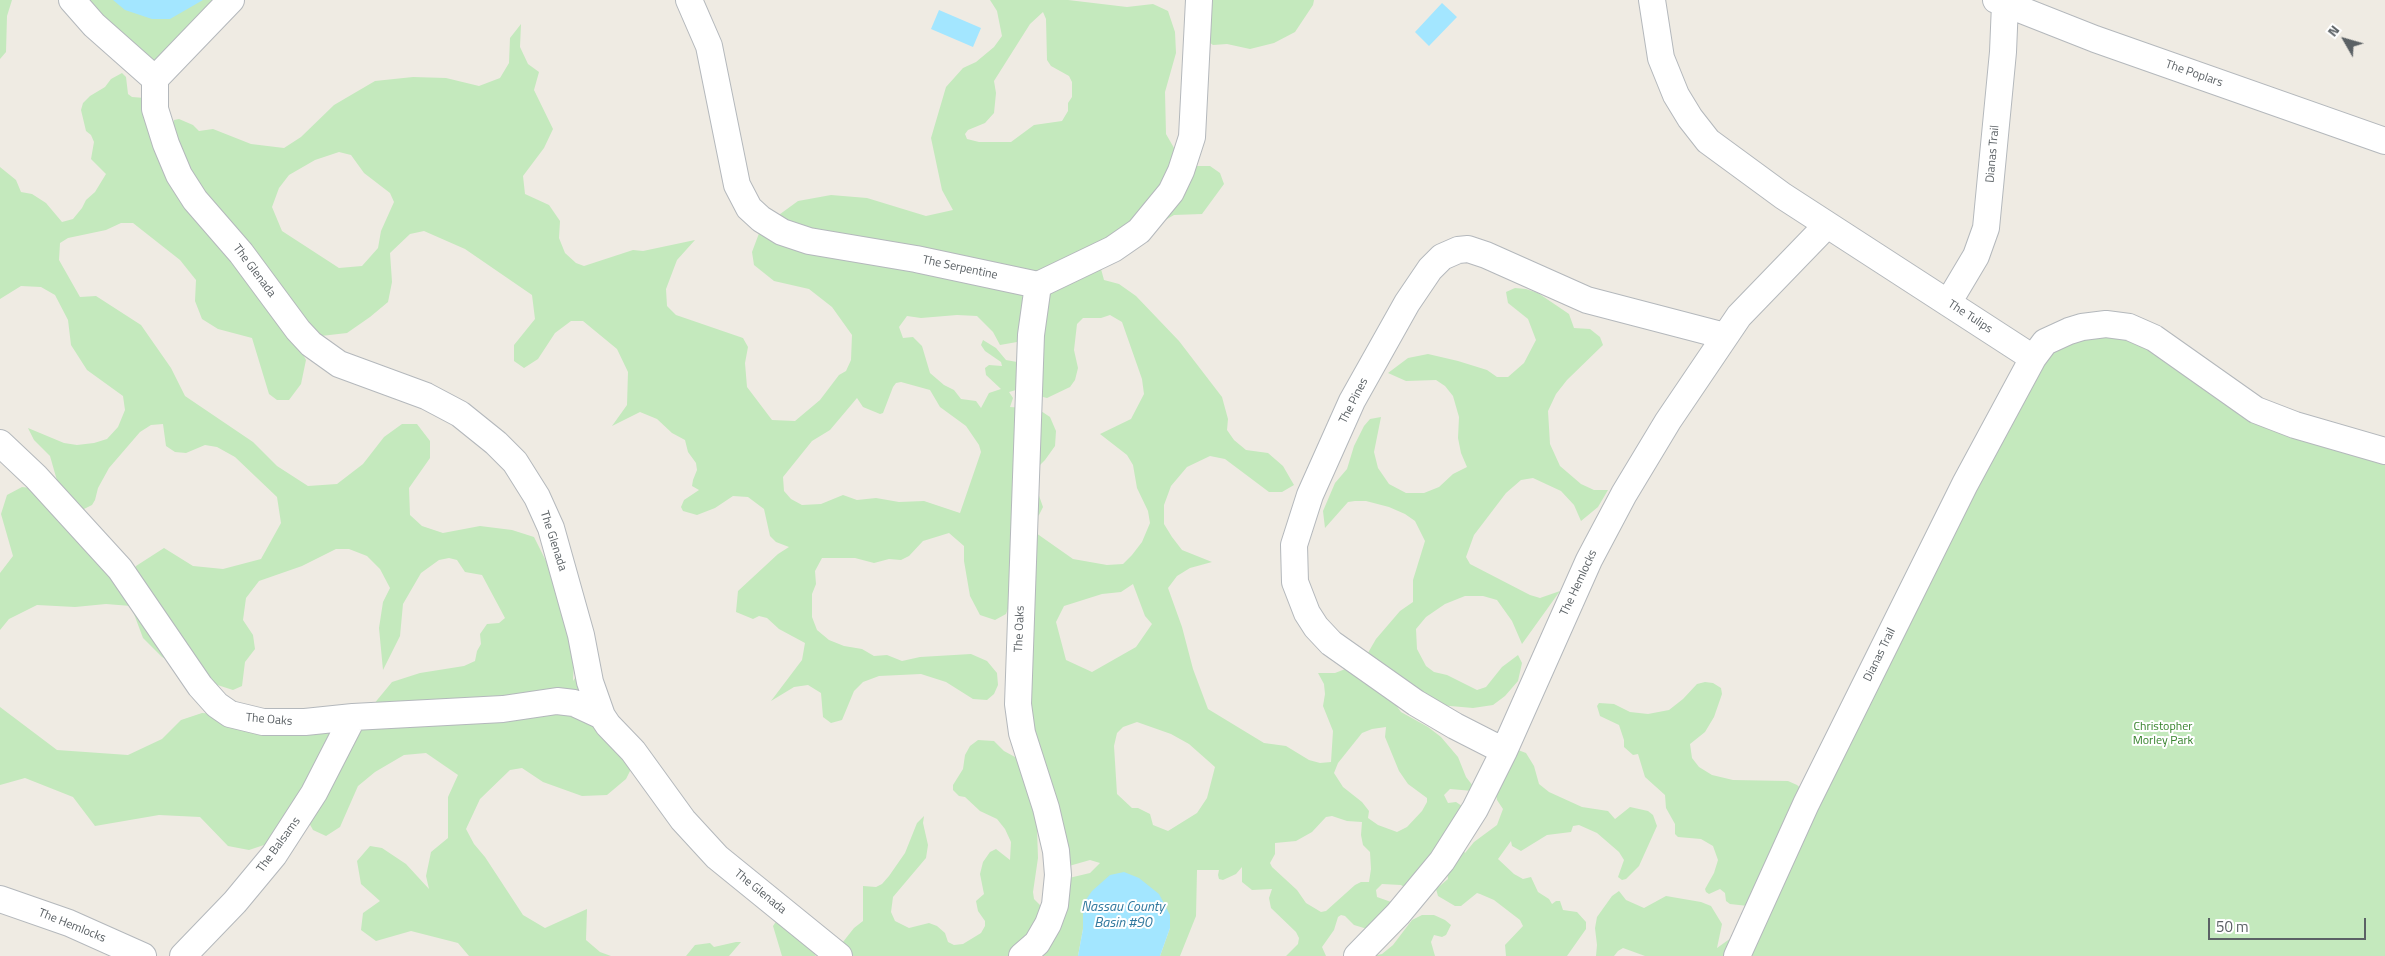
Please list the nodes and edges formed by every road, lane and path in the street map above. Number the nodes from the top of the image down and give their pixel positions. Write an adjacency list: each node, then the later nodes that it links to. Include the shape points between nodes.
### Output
1 (72, 0): 7 (street, via 94,25)
2 (231, 0): 7 (street)
3 (689, 0): 10 (street, The Serpentine, via 709,46 737,185 761,219 782,232 809,241 916,259)
4 (1198, 0): 10 (street, via 1192,137 1171,192 1139,231 1113,249)
5 (1652, 0): 9 (street, The Tulips, via 1662,58 1676,95 1696,126 1725,155)
6 (2001, 2): 8 (street, The Poplars, via 2095,39); 11 (street, Dianas Trail, via 2003,52 1986,228 1976,256)
7 (155, 79): 16 (street, The Glenada, via 155,109 179,175 195,200 242,253 311,344 339,364 426,396 460,414 515,462 537,497 551,528 581,635)
8 (2385, 140)
9 (1827, 225): 11 (street, The Tulips); 12 (street, The Hemlocks, via 1739,316)
10 (1038, 285): 25 (street, The Oaks, via 1031,335 1018,704 1022,733 1046,808 1058,874 1055,905 1048,924 1037,943)
11 (1948, 303): 13 (street, The Tulips)
12 (1725, 336): 20 (street, The Hemlocks, via 1659,437 1598,541); 20 (street, The Pines, via 1587,300 1486,255 1458,250 1442,257 1430,269 1407,303 1352,401 1310,494 1294,545 1295,582 1307,613 1331,643 1416,703)
13 (2033, 358): 15 (street, via 2045,342 2075,328 2106,324 2129,327 2154,338 2256,410); 27 (street, Dianas Trail, via 1965,484 1806,804)
14 (0, 443): 19 (street, The Oaks, via 36,477 120,569 200,686 217,705 236,716 263,722)
15 (2385, 452)
16 (585, 661): 17 (street); 18 (street, The Glenada)
17 (557, 701): 18 (street, The Oaks, via 574,703); 19 (street, The Oaks, via 503,709)
18 (602, 716): 24 (street, The Glenada, via 615,734 633,750 683,820 712,852)
19 (353, 717): 23 (street, The Balsams, via 314,793 274,855 236,902)
20 (1504, 751): 26 (street, The Hemlocks, via 1475,810 1442,861 1398,914)
21 (0, 899): 22 (street, The Hemlocks, via 69,923)
22 (143, 956)
23 (183, 956)
24 (839, 956)
25 (1022, 956)
26 (1357, 956)
27 (1737, 956)

